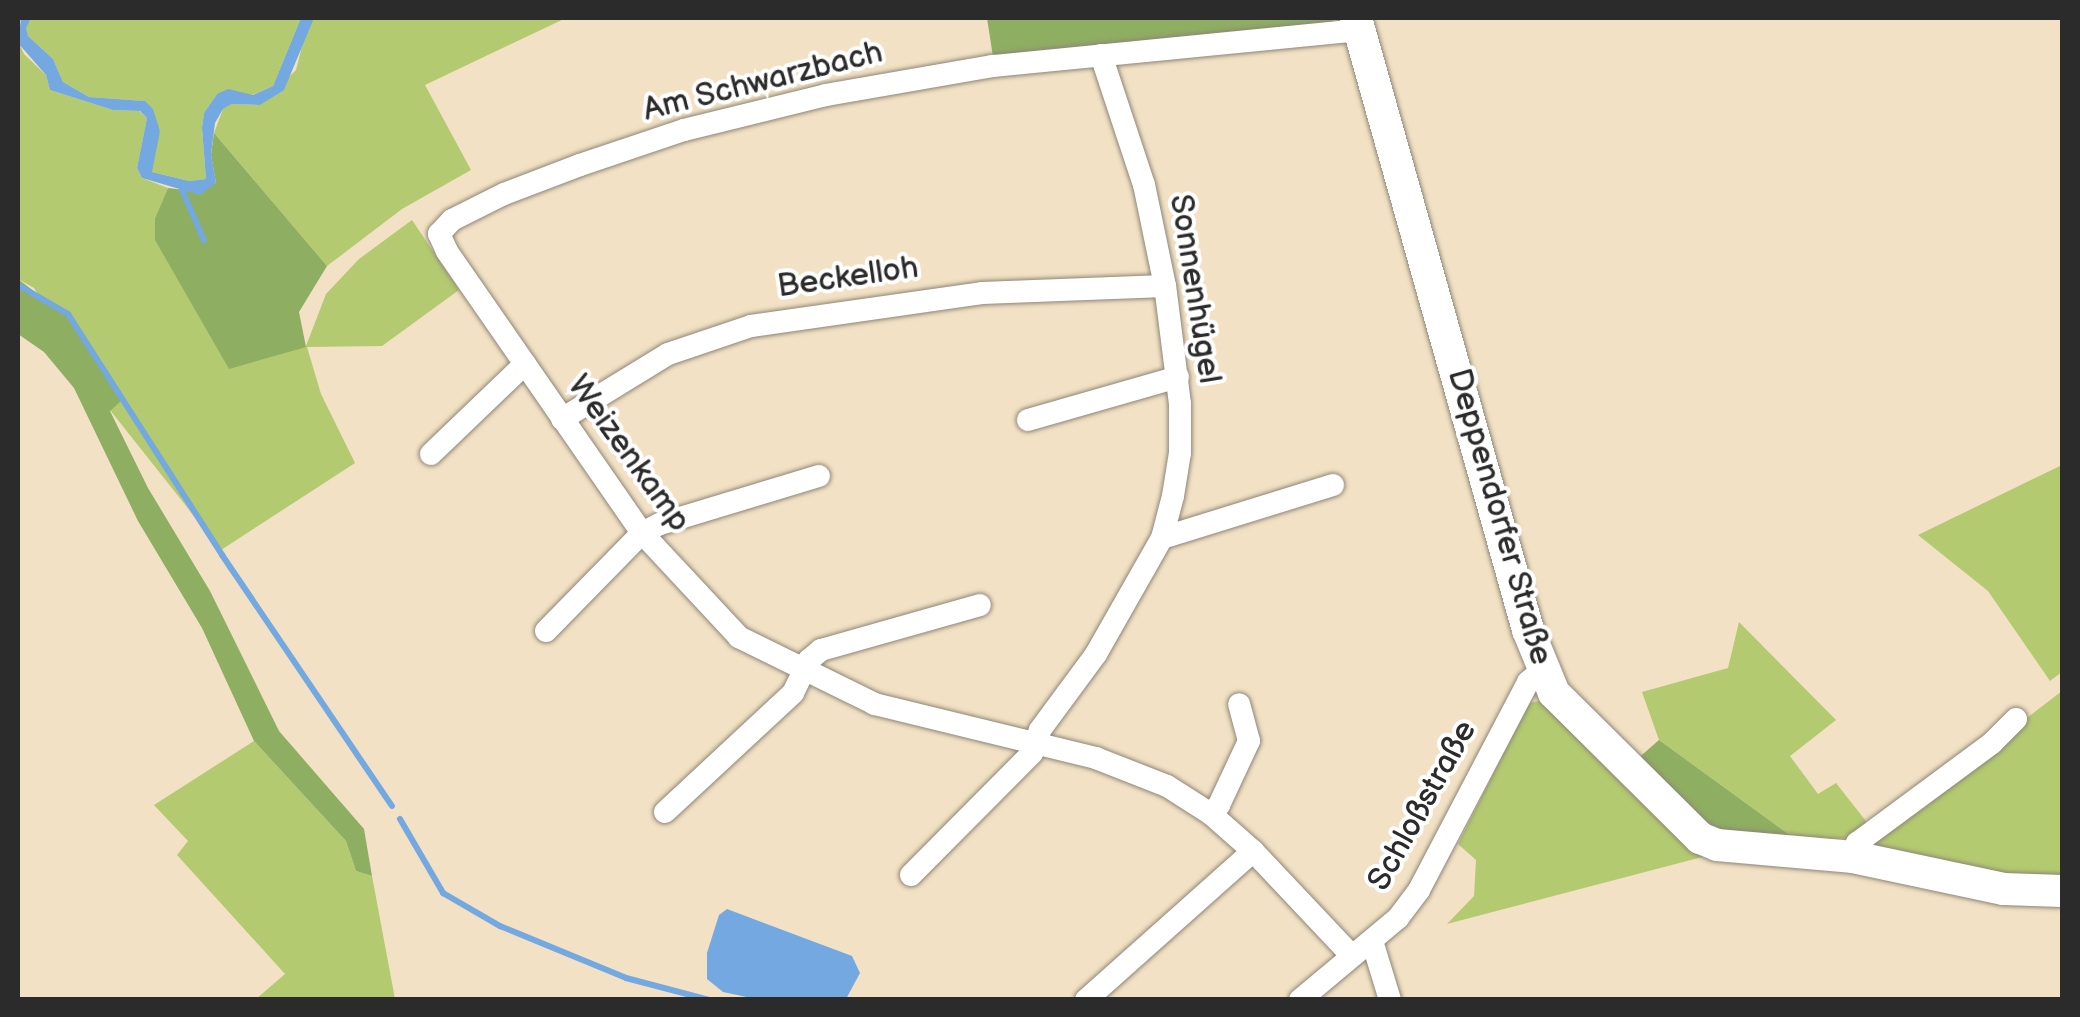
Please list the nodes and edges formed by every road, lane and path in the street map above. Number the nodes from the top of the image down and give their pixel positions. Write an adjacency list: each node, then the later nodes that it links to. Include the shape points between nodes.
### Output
1 (1358, 24): 2 (street, Am Schwarzbach); 16 (street, Deppendorfer Straße)
2 (1101, 55): 3 (street, Am Schwarzbach, via 826,95 684,130 504,194 452,220); 4 (street, Sonnenhügel, via 1144,185)
3 (439, 234): 5 (street, Weizenkamp)
4 (1165, 286): 6 (street, Sonnenhügel); 7 (street, Beckelloh, via 982,292 751,326 668,354)
5 (525, 364): 7 (street, Weizenkamp); 9 (street)
6 (1178, 378): 8 (street); 13 (street, Sonnenhügel, via 1180,453)
7 (562, 419): 12 (street, Weizenkamp)
8 (1028, 420)
9 (431, 454)
10 (819, 476): 12 (street)
11 (1333, 485): 13 (street)
12 (642, 534): 15 (street); 17 (street, Weizenkamp, via 739,637)
13 (1162, 538): 20 (street, Sonnenhügel)
14 (980, 605): 17 (street, via 821,650)
15 (546, 631)
16 (1542, 670): 24 (street, Deppendorfer Straße, via 1566,706 1700,838 1738,850); 27 (street, Schloßstraße, via 1528,682 1419,890)
17 (804, 673): 20 (street, Weizenkamp, via 926,719); 21 (street, via 793,693)
18 (1239, 704): 22 (street, via 1250,741)
19 (2016, 719): 24 (street, via 1857,843)
20 (1036, 743): 22 (street, Weizenkamp, via 1167,786); 25 (street)
21 (665, 812)
22 (1210, 814): 23 (street, Weizenkamp)
23 (1253, 852): 28 (street, Weizenkamp); 29 (street)
24 (1853, 858): 26 (street, Deppendorfer Straße, via 2004,889)
25 (911, 875)
26 (2062, 891)
27 (1372, 941): 28 (street, Schloßstraße); 31 (street)
28 (1352, 956): 30 (street, Schloßstraße)
29 (1086, 1000)
30 (1300, 1000)
31 (1390, 1000)

